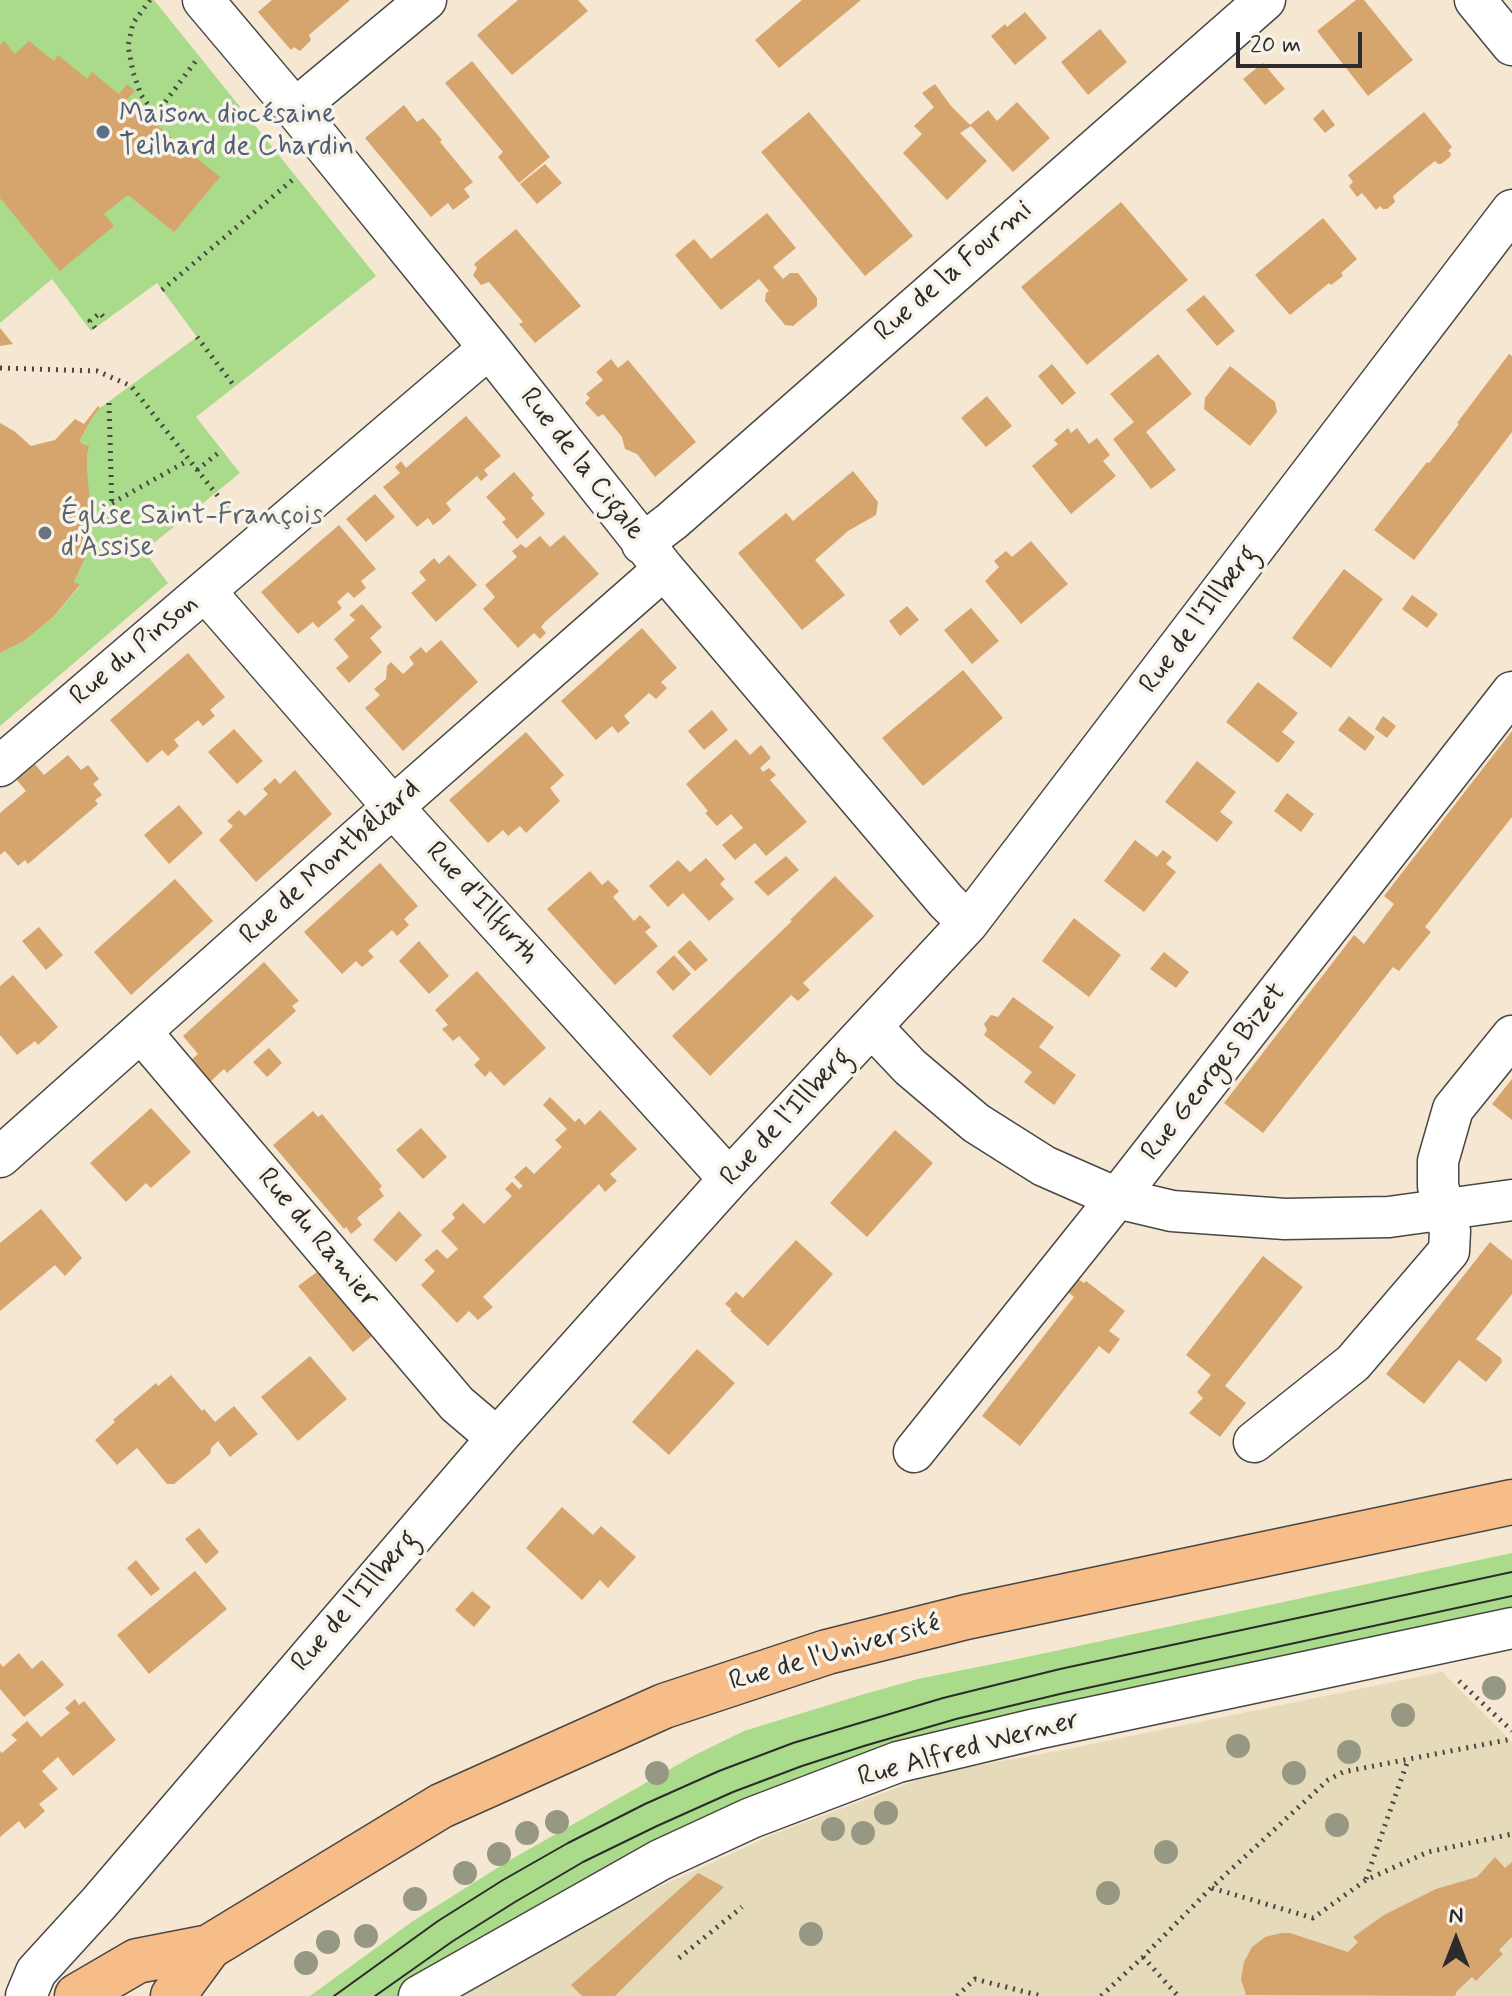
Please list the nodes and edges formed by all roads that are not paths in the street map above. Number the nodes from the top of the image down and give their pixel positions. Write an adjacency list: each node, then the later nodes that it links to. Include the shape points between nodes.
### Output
1 (426, 0): 6 (street)
2 (1265, 0): 9 (street, Rue de la Fourmi, via 672,521)
3 (1475, 0): 5 (street)
4 (214, 12): 6 (street, Rue de la Cigale)
5 (1512, 45)
6 (295, 109): 8 (street, Rue de la Cigale)
7 (1512, 210): 14 (street, Rue de l'Illberg)
8 (489, 348): 9 (street, Rue de la Cigale); 10 (street, Rue du Pinson)
9 (653, 556): 13 (street, Rue de Montbéliard); 14 (street, Rue de la Cigale)
10 (205, 591): 12 (street, Rue du Pinson); 13 (street, Rue d'Illfurth)
11 (1512, 692): 20 (street, Rue Georges Bizet)
12 (0, 766)
13 (393, 807): 16 (street, Rue de Montbéliard); 19 (street, Rue d'Illfurth)
14 (968, 923): 15 (street, Rue de l'Illberg)
15 (872, 1027): 19 (street, Rue de l'Illberg); 20 (street, via 976,1123 1044,1166)
16 (142, 1033): 18 (street, Rue de Montbéliard); 23 (street, Rue du Ramier, via 457,1404)
17 (1512, 1036): 22 (street, via 1453,1109 1438,1161)
18 (0, 1157)
19 (729, 1179): 23 (street, Rue de l'Illberg)
20 (1117, 1198): 22 (street, via 1172,1211 1285,1219 1389,1217); 25 (street, Rue Georges Bizet)
21 (1512, 1200): 22 (street)
22 (1444, 1209): 24 (street, via 1449,1251 1353,1363)
23 (497, 1438): 29 (street, Rue de l'Illberg, via 36,1972)
24 (1254, 1442)
25 (914, 1452)
26 (1512, 1502): 28 (main road, Rue de l'Université, via 966,1617 827,1652 664,1706 441,1806)
27 (1512, 1628): 32 (street, Rue Alfred Werner, via 898,1762 751,1818 660,1860)
28 (209, 1947): 30 (main road, Rue de l'Université, via 137,1961); 31 (main road, Rue de l'Université)
29 (26, 1996)
30 (77, 1996)
31 (173, 1996)
32 (419, 1996)

